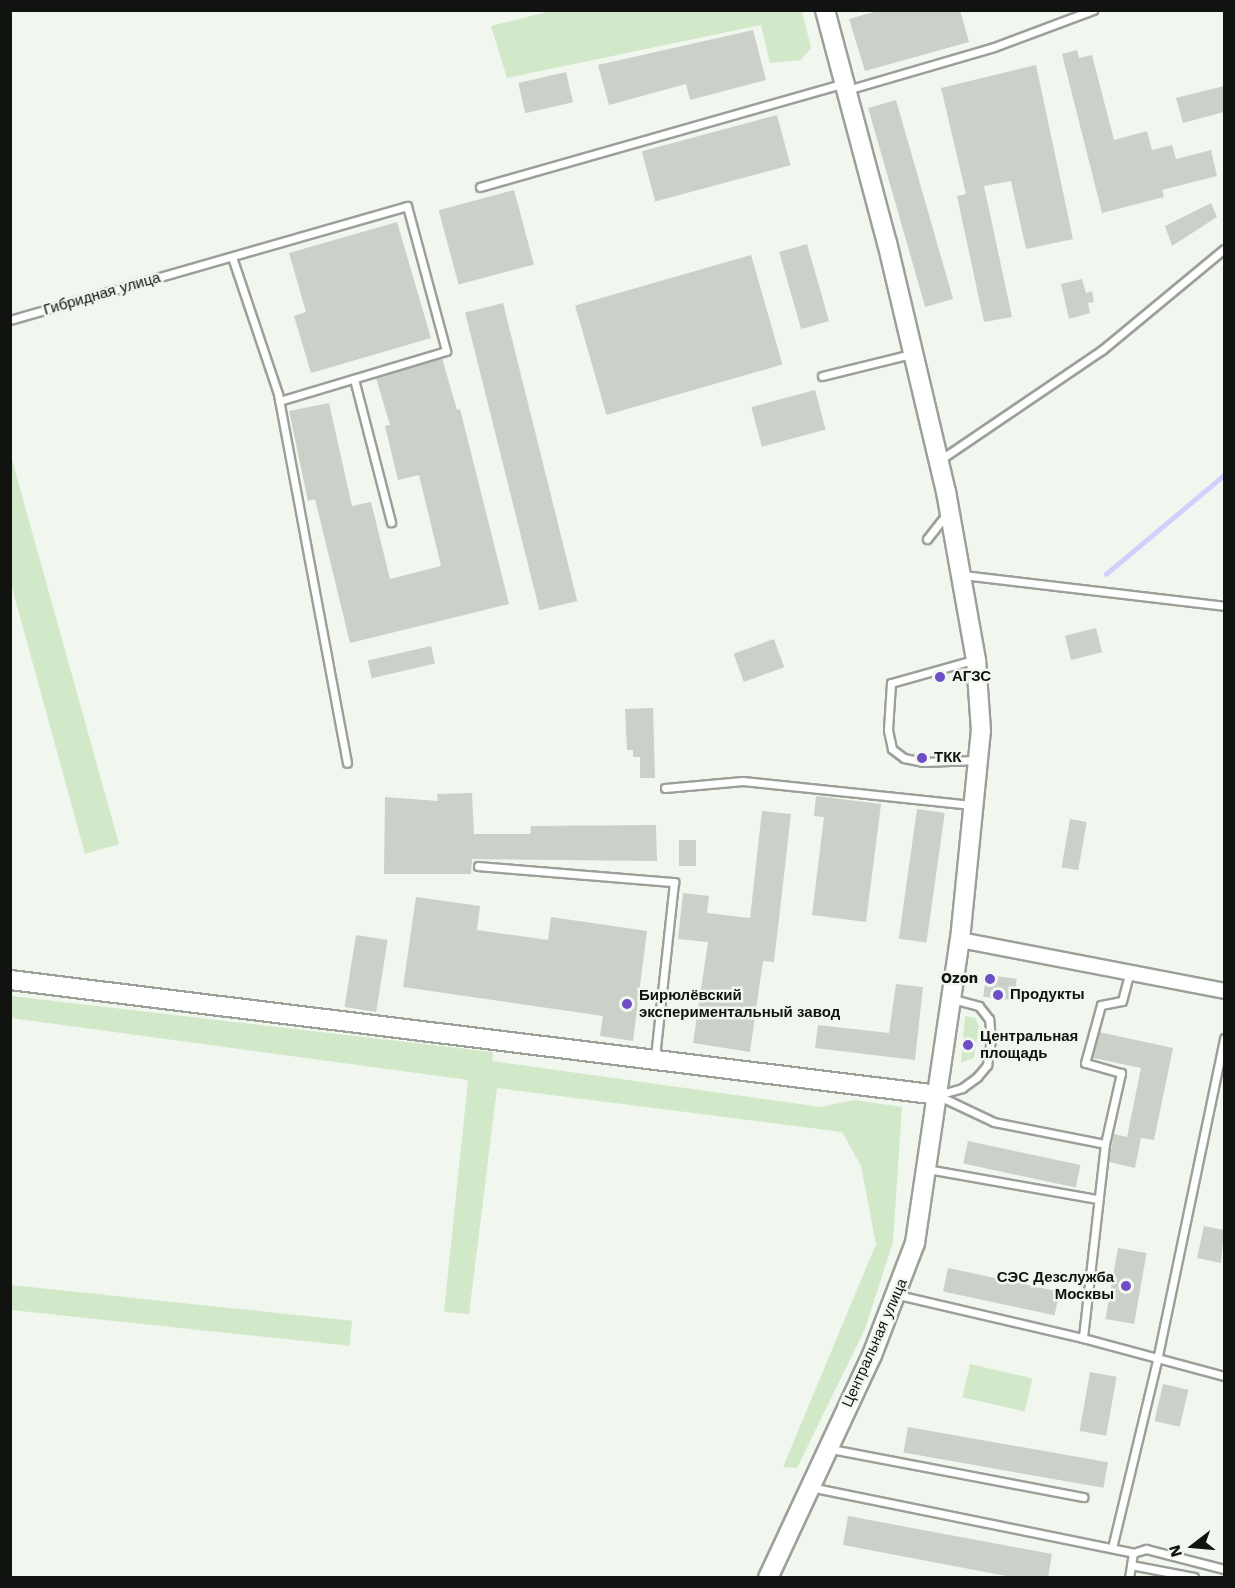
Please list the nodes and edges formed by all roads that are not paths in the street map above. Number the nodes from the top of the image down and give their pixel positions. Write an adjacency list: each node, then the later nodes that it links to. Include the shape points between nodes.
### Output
1 (825, 10): 3 (street, Центральная улица)
2 (1093, 10): 3 (lane, via 994,47)
3 (846, 86): 4 (lane); 8 (street, Центральная улица)
4 (480, 187)
5 (1224, 249): 12 (lane, via 1102,350)
6 (232, 257): 7 (lane, Гибридная улица); 10 (lane, Гибридная улица, via 407,206 446,351); 11 (lane)
7 (10, 320)
8 (911, 354): 9 (lane); 12 (street, Центральная улица)
9 (822, 376)
10 (354, 379): 11 (lane); 14 (lane)
11 (279, 401): 20 (lane)
12 (938, 462): 13 (street, Центральная улица)
13 (950, 511): 15 (lane); 16 (street, Центральная улица)
14 (391, 522)
15 (927, 539)
16 (962, 575): 17 (lane); 18 (street, Центральная улица)
17 (1224, 606)
18 (976, 660): 19 (street, Центральная улица); 19 (lane, via 891,683 888,730 892,749 904,758 923,762)
19 (980, 759): 22 (street, Центральная улица)
20 (347, 763)
21 (664, 788): 22 (lane, via 743,782)
22 (975, 805): 24 (street, Центральная улица)
23 (478, 866): 30 (lane, via 674,882)
24 (960, 940): 25 (street); 28 (street, Центральная улица)
25 (1129, 974): 27 (street); 32 (lane, via 1122,1001 1101,1005 1085,1063 1122,1073)
26 (10, 980): 30 (street)
27 (1224, 991)
28 (952, 999): 31 (street, Центральная улица); 31 (lane, via 979,1006 989,1019 991,1040 987,1065 977,1077 962,1088)
29 (1224, 1038): 37 (lane)
30 (654, 1060): 31 (street)
31 (938, 1095): 32 (lane, via 994,1122); 33 (street, Центральная улица)
32 (1105, 1144): 34 (lane)
33 (927, 1169): 34 (lane); 35 (street, Центральная улица, via 915,1243)
34 (1098, 1198): 36 (lane, via 1098,1234)
35 (898, 1295): 36 (lane); 39 (street, Центральная улица)
36 (1083, 1338): 37 (lane)
37 (1157, 1360): 38 (lane); 42 (lane)
38 (1224, 1376)
39 (828, 1448): 40 (street, Центральная улица); 41 (lane)
40 (810, 1487): 42 (lane); 47 (street, Центральная улица)
41 (1083, 1497)
42 (1112, 1548): 43 (lane)
43 (1133, 1553): 44 (lane); 45 (lane, via 1146,1550)
44 (1131, 1565): 46 (lane); 48 (lane)
45 (1224, 1569)
46 (1194, 1577)
47 (768, 1578)
48 (1129, 1578)

